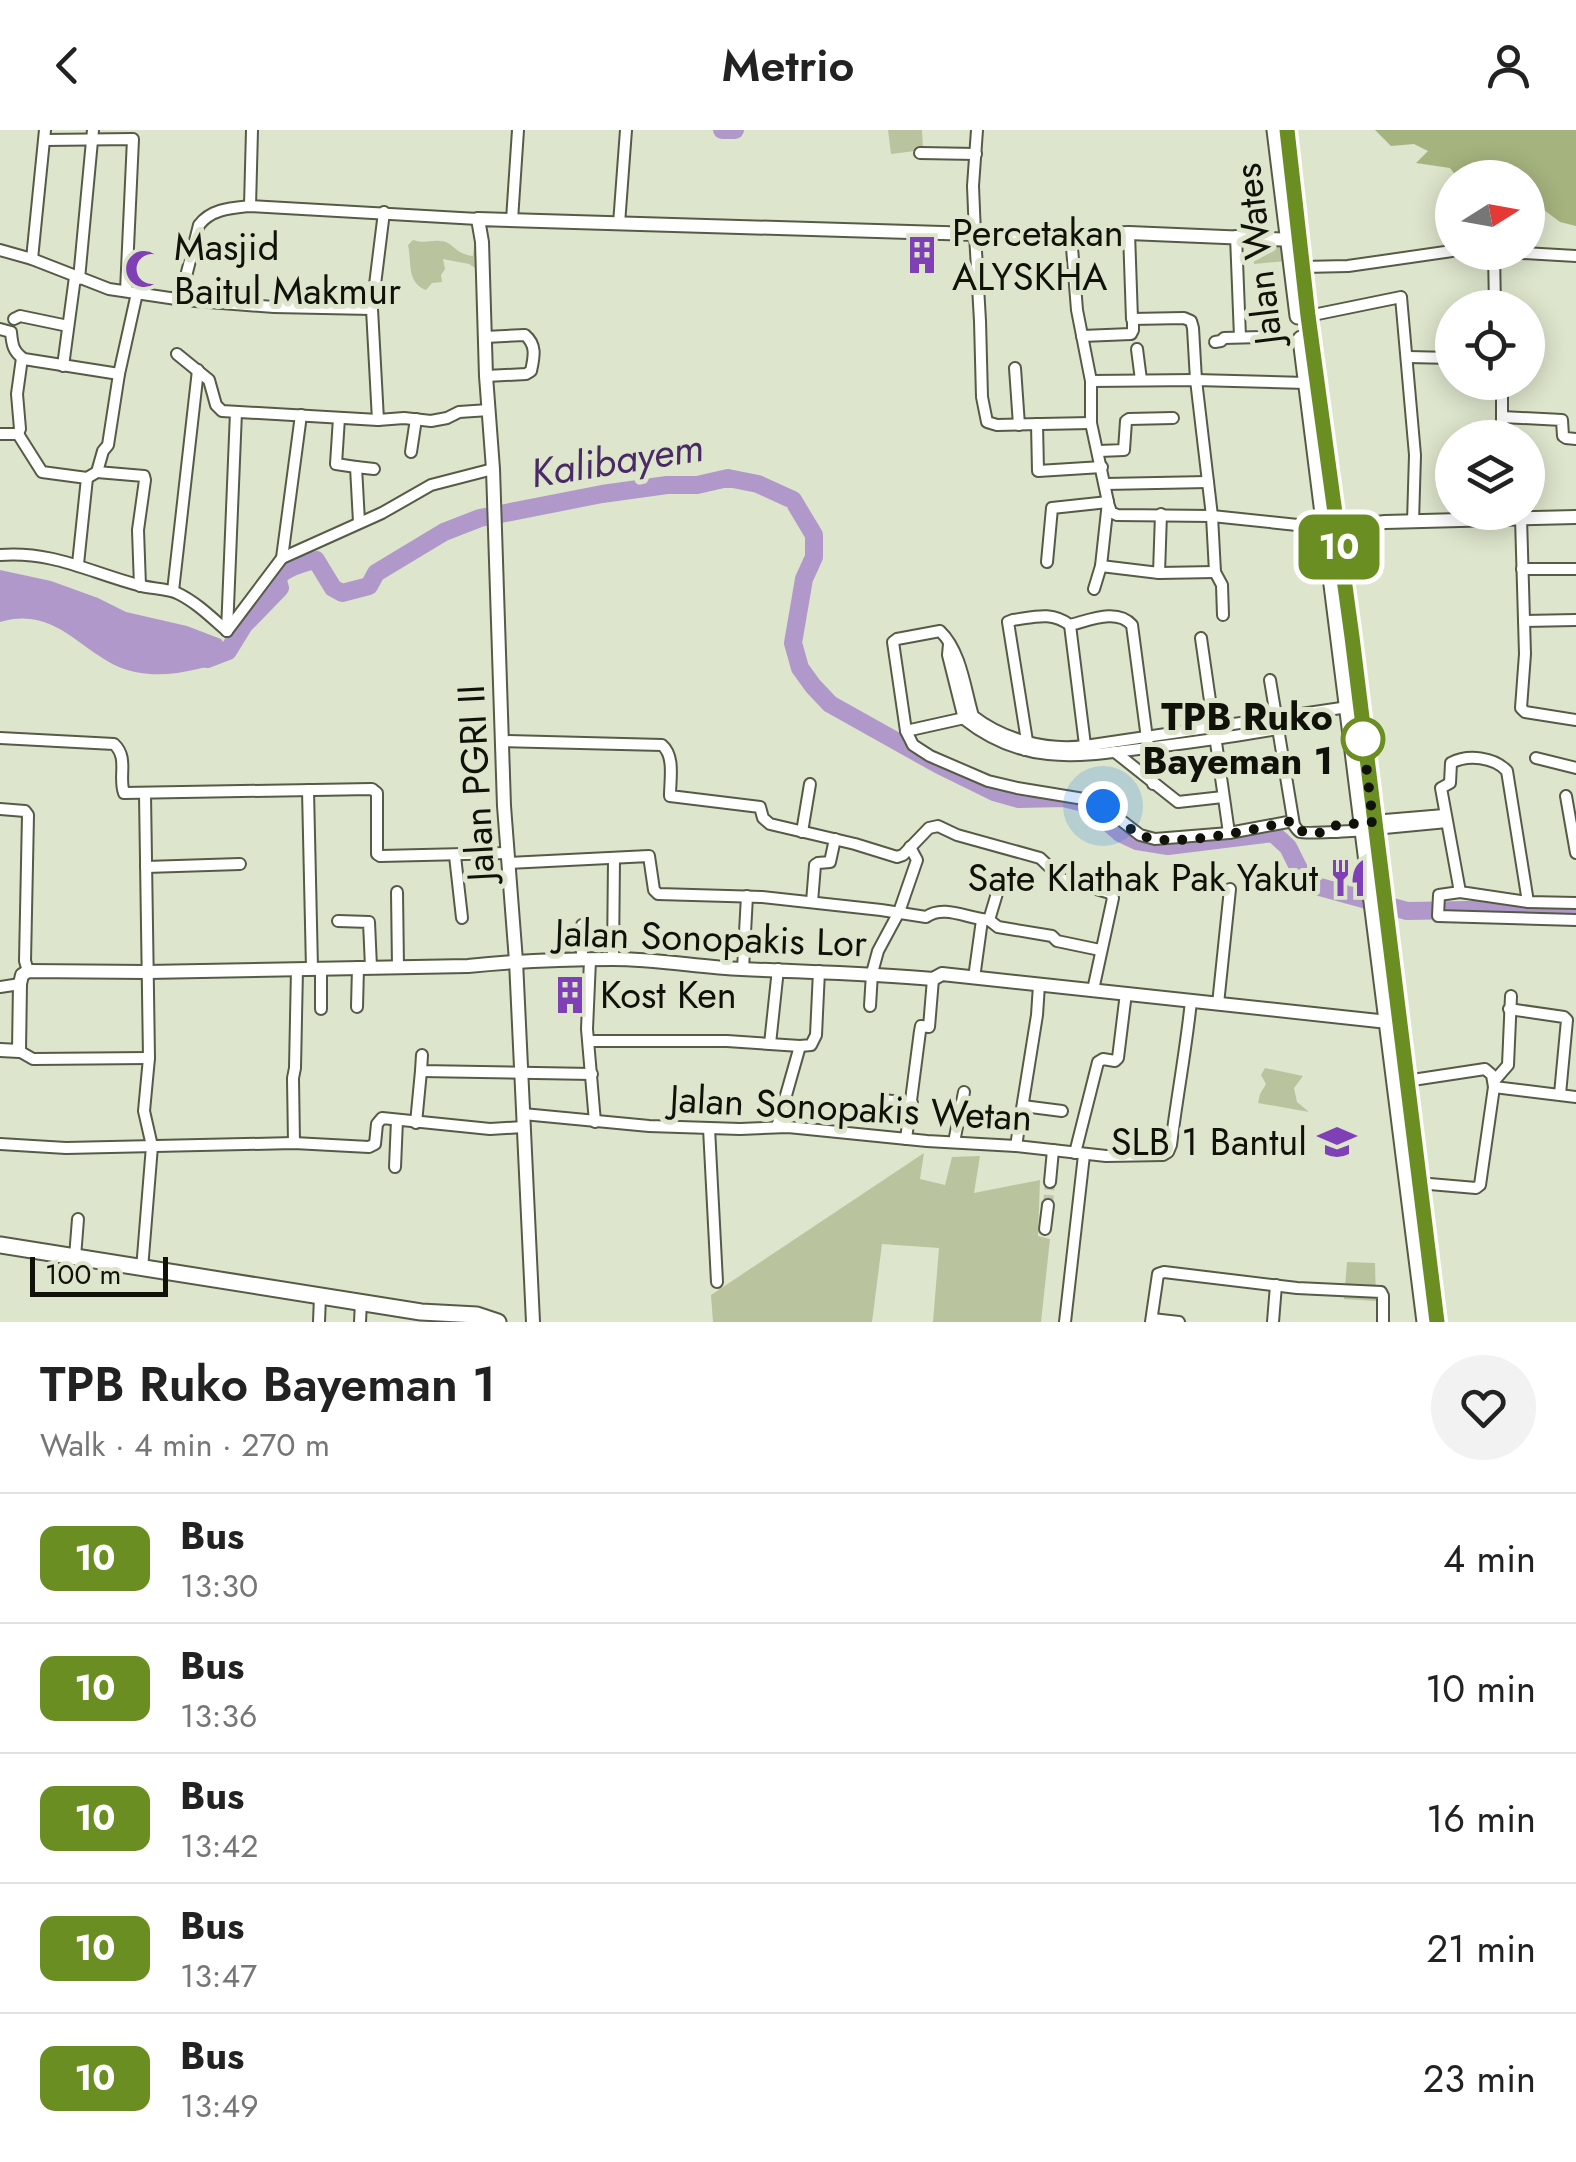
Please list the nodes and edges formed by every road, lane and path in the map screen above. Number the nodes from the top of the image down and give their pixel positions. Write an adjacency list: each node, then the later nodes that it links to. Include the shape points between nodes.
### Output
1 (252, 130): 12 (street)
2 (518, 130): 15 (street)
3 (626, 130): 17 (street)
4 (976, 130): 11 (street)
5 (1275, 130): 22 (main road, Jalan Wates)
6 (1287, 130): 22 (main road, Jalan Wates)
7 (93, 134): 8 (street); 9 (street); 30 (street)
8 (133, 134): 31 (street)
9 (45, 135): 28 (street)
10 (920, 153): 11 (street)
11 (976, 154): 19 (street)
12 (250, 206): 13 (street); 32 (street, via 204,218 182,292)
13 (384, 212): 14 (street); 33 (street)
14 (478, 219): 16 (street); 23 (street, Jalan PGRI II)
15 (512, 220): 16 (street); 17 (street)
16 (493, 221): 23 (street, Jalan PGRI II)
17 (619, 224): 19 (street)
18 (1129, 233): 20 (street); 21 (street); 36 (street)
19 (975, 234): 20 (street); 68 (street, via 986,418)
20 (1070, 235): 39 (street)
21 (1236, 236): 22 (street); 40 (street)
22 (1294, 240): 29 (main road, Jalan Wates); 57 (main road, Jalan Wates)
23 (482, 242): 41 (street, Jalan PGRI II)
24 (0, 250): 28 (street)
25 (1435, 254): 29 (street)
26 (1545, 254): 27 (street)
27 (1576, 256)
28 (32, 259): 30 (street)
29 (1303, 267): 34 (main road, Jalan Wates)
30 (77, 278): 31 (street); 37 (street)
31 (131, 292): 32 (street); 52 (street)
32 (174, 297): 33 (street)
33 (372, 310): 66 (street)
34 (1308, 316): 46 (street, via 1401,297); 90 (main road, Jalan Wates)
35 (14, 318): 37 (street)
36 (1133, 320): 39 (street, via 1131,334); 55 (street, via 1191,321)
37 (68, 326): 49 (street)
38 (0, 329): 47 (street, via 11,332)
39 (1082, 336): 56 (street)
40 (1240, 337): 42 (street); 43 (street)
41 (485, 338): 53 (street, Jalan PGRI II); 53 (street, via 525,335 534,354 526,374)
42 (1261, 338)
43 (1214, 342)
44 (1137, 349): 54 (street)
45 (177, 354): 51 (street)
46 (1408, 357): 48 (street); 89 (street)
47 (22, 358): 49 (street); 71 (street)
48 (1435, 358)
49 (63, 366): 52 (street)
50 (1015, 368): 68 (street)
51 (198, 370): 60 (street, via 209,380 219,410); 103 (street)
52 (119, 374): 79 (street, via 108,445)
53 (486, 376): 59 (street, Jalan PGRI II)
54 (1140, 380): 55 (street); 56 (street)
55 (1196, 380): 57 (street); 80 (street)
56 (1091, 381): 67 (street)
57 (1306, 383): 90 (main road, Jalan Wates)
58 (1502, 400): 62 (street)
59 (489, 410): 65 (street); 78 (street, Jalan PGRI II)
60 (236, 412): 61 (street); 108 (street)
61 (300, 414): 63 (street); 93 (street)
62 (1502, 417): 72 (street, via 1562,420 1564,438)
63 (339, 418): 66 (street); 75 (street, via 336,464)
64 (1173, 418): 73 (street, via 1129,419 1124,450)
65 (416, 419): 66 (street); 74 (street)
66 (378, 420)
67 (1091, 423): 69 (street); 73 (street)
68 (1020, 424): 69 (street)
69 (1036, 424): 76 (street, via 1038,471)
70 (0, 434): 71 (street)
71 (18, 434): 79 (street, via 42,472)
72 (1576, 439)
73 (1099, 450): 76 (street)
74 (411, 452)
75 (356, 467): 77 (street); 88 (street)
76 (1102, 467): 81 (street)
77 (374, 469)
78 (493, 469): 88 (street, via 431,484); 118 (street, Jalan PGRI II)
79 (92, 475): 95 (street); 101 (street, via 144,476)
80 (1208, 482): 81 (street); 84 (street)
81 (1105, 484): 82 (street)
82 (1108, 502): 83 (street, via 1117,515); 94 (street, via 1052,508); 96 (street)
83 (1161, 514): 84 (street); 100 (street)
84 (1212, 516): 90 (street); 99 (street)
85 (1576, 517): 86 (street)
86 (1545, 518)
87 (1435, 521): 89 (street)
88 (359, 522): 93 (street)
89 (1413, 522): 90 (street)
90 (1331, 528): 111 (main road, Jalan Wates); 134 (main road, Jalan Wates)
91 (1521, 530): 98 (street)
92 (0, 555): 95 (street)
93 (282, 558): 108 (street)
94 (1047, 562)
95 (78, 564): 101 (street)
96 (1100, 566): 100 (street); 102 (street)
97 (1576, 569): 98 (street)
98 (1522, 570): 106 (street)
99 (1215, 572): 100 (street); 104 (street)
100 (1159, 574)
101 (140, 586): 103 (street)
102 (1094, 589)
103 (173, 591): 108 (street)
104 (1223, 615)
105 (1576, 620): 106 (street)
106 (1524, 621): 113 (street, via 1522,710)
107 (1070, 624): 119 (street, via 1111,616 1129,621); 120 (street, via 1051,616 1008,622); 121 (street)
108 (227, 631)
109 (1201, 638): 116 (street)
110 (1270, 680): 114 (street)
111 (1348, 707): 114 (street); 134 (main road, Jalan Wates)
112 (968, 718): 115 (street); 115 (street, via 955,652 944,632 897,639); 120 (street)
113 (1576, 720)
114 (1280, 721): 116 (street); 133 (street)
115 (906, 731): 136 (street, via 930,756 988,780 1096,801 1140,835)
116 (1215, 734): 119 (street); 130 (street)
117 (0, 738): 128 (street, via 114,744 123,756 122,791)
118 (503, 740): 135 (street, via 662,745 669,752 670,796 760,807 768,823); 141 (street, Jalan PGRI II)
119 (1148, 742): 121 (street); 122 (street); 126 (street)
120 (1026, 746): 121 (street)
121 (1086, 751): 122 (street)
122 (1115, 752): 126 (street)
123 (1536, 758): 124 (street)
124 (1576, 768)
125 (810, 784): 135 (street)
126 (1153, 784): 130 (street, via 1178,802)
127 (308, 790): 128 (street); 140 (street, via 375,790 380,856); 166 (street)
128 (146, 794): 144 (street)
129 (1566, 796): 139 (street)
130 (1223, 797): 136 (street)
131 (0, 809): 169 (street, via 25,811 28,818)
132 (1446, 819): 134 (street); 148 (street); 151 (street, via 1441,788 1450,784 1451,762 1467,758 1504,766)
133 (1292, 821): 134 (street, via 1305,834); 136 (street)
134 (1368, 826): 159 (main road, Jalan Wates)
135 (802, 832): 137 (street)
136 (1229, 833)
137 (834, 839): 138 (street, via 897,857); 150 (street, via 830,862 815,865)
138 (910, 848): 153 (street, via 917,858); 160 (street, via 938,826 1040,858 1058,878 1110,893)
139 (1576, 853)
140 (455, 856): 141 (street); 154 (street)
141 (508, 858): 142 (street); 163 (street, Jalan PGRI II)
142 (614, 858): 149 (street, via 649,856 658,894); 161 (street)
143 (240, 864): 144 (street)
144 (146, 867): 171 (street)
145 (1230, 888): 182 (street)
146 (998, 890): 155 (street)
147 (396, 892): 165 (street)
148 (1460, 892): 151 (street); 156 (street, via 1440,894 1438,916)
149 (747, 896): 150 (street); 167 (street)
150 (812, 902): 153 (street)
151 (1528, 902): 152 (street)
152 (1576, 903)
153 (899, 912): 155 (street, via 926,918 943,911); 172 (street)
154 (462, 918)
155 (985, 920): 160 (street); 173 (street)
156 (1576, 920)
157 (338, 921): 164 (street, via 369,922)
158 (582, 925): 162 (street)
159 (1382, 928): 187 (main road, Jalan Wates); 198 (main road, Jalan Wates)
160 (1100, 950): 178 (street)
161 (614, 959): 162 (street, Jalan Sonopakis Lor); 167 (street, Jalan Sonopakis Lor)
162 (586, 960): 163 (street, Jalan Sonopakis Lor); 188 (street)
163 (516, 961): 165 (street, Jalan Sonopakis Lor); 196 (street, Jalan PGRI II)
164 (365, 967): 165 (street, Jalan Sonopakis Lor); 166 (street, Jalan Sonopakis Lor); 184 (street)
165 (398, 967)
166 (310, 969): 171 (street, Jalan Sonopakis Lor); 185 (street); 215 (street, via 293,1078)
167 (743, 969): 168 (street, Jalan Sonopakis Lor)
168 (778, 969): 170 (street, Jalan Sonopakis Lor); 189 (street)
169 (28, 971): 171 (street, Jalan Sonopakis Lor); 175 (street)
170 (819, 971): 172 (street, Jalan Sonopakis Lor); 190 (street, via 816,1035)
171 (147, 972): 194 (street)
172 (872, 974): 174 (street, Jalan Sonopakis Lor); 183 (street)
173 (974, 978): 174 (street, Jalan Sonopakis Lor); 176 (street, Jalan Sonopakis Lor)
174 (933, 979): 204 (street)
175 (20, 984): 177 (street); 192 (street)
176 (1039, 984): 178 (street, Jalan Sonopakis Lor); 205 (street)
177 (0, 987)
178 (1093, 990): 179 (street, Jalan Sonopakis Lor)
179 (1126, 993): 181 (street, Jalan Sonopakis Lor); 220 (street, via 1118,1058 1098,1062)
180 (1511, 996): 186 (street)
181 (1190, 1000): 182 (street, Jalan Sonopakis Lor); 220 (street, Jalan Sonopakis Wetan, via 1168,1152)
182 (1218, 1004): 187 (street, Jalan Sonopakis Lor)
183 (870, 1006)
184 (358, 1007)
185 (321, 1009)
186 (1509, 1009): 199 (street, via 1508,1064); 201 (street, via 1567,1020)
187 (1388, 1022): 245 (main road, Jalan Wates)
188 (590, 1041): 189 (street); 197 (street)
189 (770, 1044): 190 (street)
190 (805, 1046): 212 (street)
191 (0, 1050): 192 (street)
192 (19, 1051): 194 (street, via 33,1059)
193 (422, 1055): 195 (street)
194 (149, 1058): 217 (street, via 144,1111)
195 (421, 1071): 196 (street); 210 (street)
196 (520, 1074): 197 (street); 208 (street, Jalan PGRI II)
197 (592, 1074): 209 (street)
198 (1406, 1081): 199 (street, via 1485,1069); 223 (main road, Jalan Wates)
199 (1494, 1087): 201 (street); 223 (street, via 1479,1187)
200 (964, 1092): 214 (street)
201 (1560, 1094): 202 (street)
202 (1576, 1096)
203 (883, 1100): 204 (street)
204 (912, 1104): 213 (street)
205 (1023, 1106): 206 (street); 218 (street)
206 (1062, 1111)
207 (397, 1120): 210 (street, Jalan Sonopakis Wetan); 215 (street, via 380,1119 373,1146); 221 (street)
208 (523, 1120): 209 (street, Jalan Sonopakis Wetan); 210 (street, Jalan Sonopakis Wetan, via 490,1129); 240 (street, Jalan PGRI II)
209 (595, 1122): 211 (street, Jalan Sonopakis Wetan)
210 (416, 1123)
211 (710, 1128): 212 (street, Jalan Sonopakis Wetan); 230 (street)
212 (777, 1128): 213 (street, Jalan Sonopakis Wetan)
213 (906, 1139): 214 (street, Jalan Sonopakis Wetan)
214 (954, 1142): 218 (street, Jalan Sonopakis Wetan)
215 (294, 1143): 217 (street)
216 (0, 1144): 217 (street)
217 (152, 1146): 229 (street)
218 (1016, 1146): 219 (street, Jalan Sonopakis Wetan)
219 (1053, 1150): 220 (street, Jalan Sonopakis Wetan); 222 (street)
220 (1080, 1154): 241 (street)
221 (394, 1167)
222 (1050, 1182)
223 (1418, 1183): 246 (main road, Jalan Wates)
224 (1048, 1205): 226 (street)
225 (78, 1219): 228 (street)
226 (1046, 1228)
227 (0, 1245): 228 (main road)
228 (75, 1257): 229 (main road)
229 (142, 1269): 232 (main road)
230 (717, 1282)
231 (1276, 1285): 236 (street, via 1162,1272); 243 (street); 244 (street, via 1381,1292)
232 (320, 1296): 233 (main road); 237 (street)
233 (361, 1302): 234 (main road); 238 (street)
234 (421, 1317): 235 (main road)
235 (477, 1318): 239 (main road)
236 (1152, 1320): 242 (street)
237 (320, 1322)
238 (360, 1322)
239 (498, 1322)
240 (533, 1322)
241 (1065, 1322)
242 (1179, 1322)
243 (1273, 1322)
244 (1383, 1322)
245 (1425, 1322)
246 (1437, 1322)

